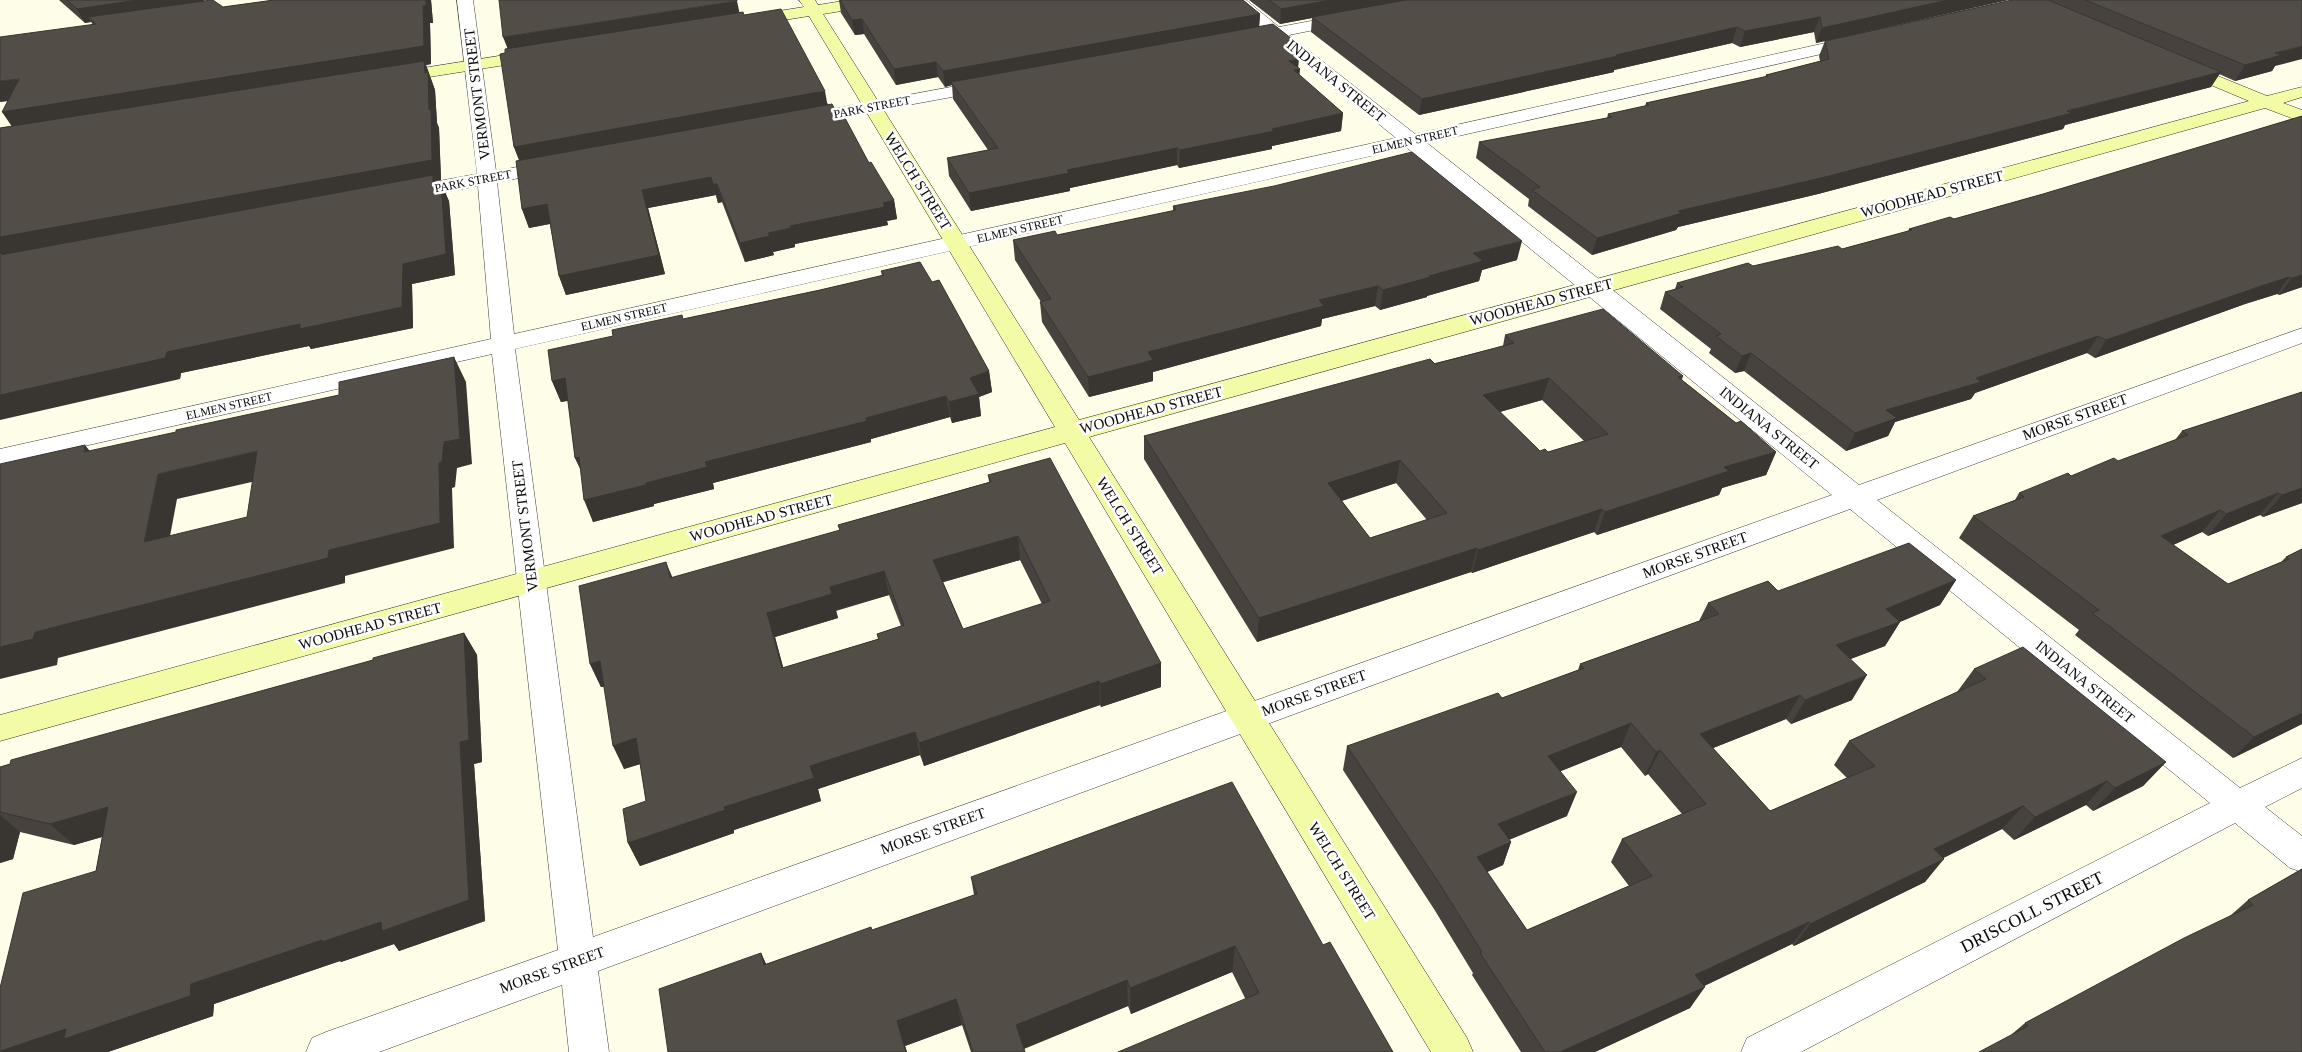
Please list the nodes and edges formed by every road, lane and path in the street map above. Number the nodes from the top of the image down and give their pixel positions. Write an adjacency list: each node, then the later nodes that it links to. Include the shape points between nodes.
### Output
1 (465, 0): 12 (street, VERMONT STREET)
2 (879, 0): 4 (street)
3 (1236, 0): 7 (street, INDIANA STREET)
4 (810, 5): 6 (street); 17 (street, WELCH STREET)
5 (1362, 16): 7 (street)
6 (729, 24)
7 (1276, 32): 9 (street); 20 (street, INDIANA STREET)
8 (1870, 38): 20 (street, ELMEN STREET)
9 (1227, 41)
10 (553, 52): 12 (street)
11 (2166, 60): 16 (street)
12 (474, 65): 13 (street); 22 (street, VERMONT STREET)
13 (377, 80)
14 (1010, 81): 17 (street, PARK STREET)
15 (2302, 92): 16 (street, WOODHEAD STREET)
16 (2266, 102): 18 (street); 25 (street, WOODHEAD STREET)
17 (873, 107): 19 (street, PARK STREET); 24 (street, WELCH STREET)
18 (2302, 117)
19 (786, 123)
20 (1411, 141): 24 (street, ELMEN STREET); 25 (street, INDIANA STREET)
21 (574, 162): 22 (street, PARK STREET)
22 (487, 178): 23 (street, PARK STREET); 27 (street, VERMONT STREET)
23 (390, 196)
24 (956, 243): 27 (street, ELMEN STREET); 28 (street, WELCH STREET)
25 (1594, 287): 28 (street, WOODHEAD STREET); 30 (street, INDIANA STREET)
26 (2302, 335): 30 (street, MORSE STREET)
27 (503, 345): 29 (street, ELMEN STREET); 31 (street, VERMONT STREET)
28 (1072, 432): 31 (street, WOODHEAD STREET); 32 (street, WELCH STREET)
29 (0, 457)
30 (1855, 497): 32 (street, MORSE STREET); 35 (street, INDIANA STREET)
31 (531, 581): 33 (street, WOODHEAD STREET); 37 (street, VERMONT STREET)
32 (1248, 717): 37 (street, MORSE STREET); 40 (street, WELCH STREET)
33 (0, 728)
34 (2302, 772): 35 (street, DRISCOLL STREET)
35 (2238, 805): 36 (street, INDIANA STREET); 41 (street, DRISCOLL STREET)
36 (2302, 857)
37 (577, 961): 38 (street, MORSE STREET); 39 (street, VERMONT STREET)
38 (326, 1052)
39 (589, 1052)
40 (1454, 1052)
41 (1761, 1052)

